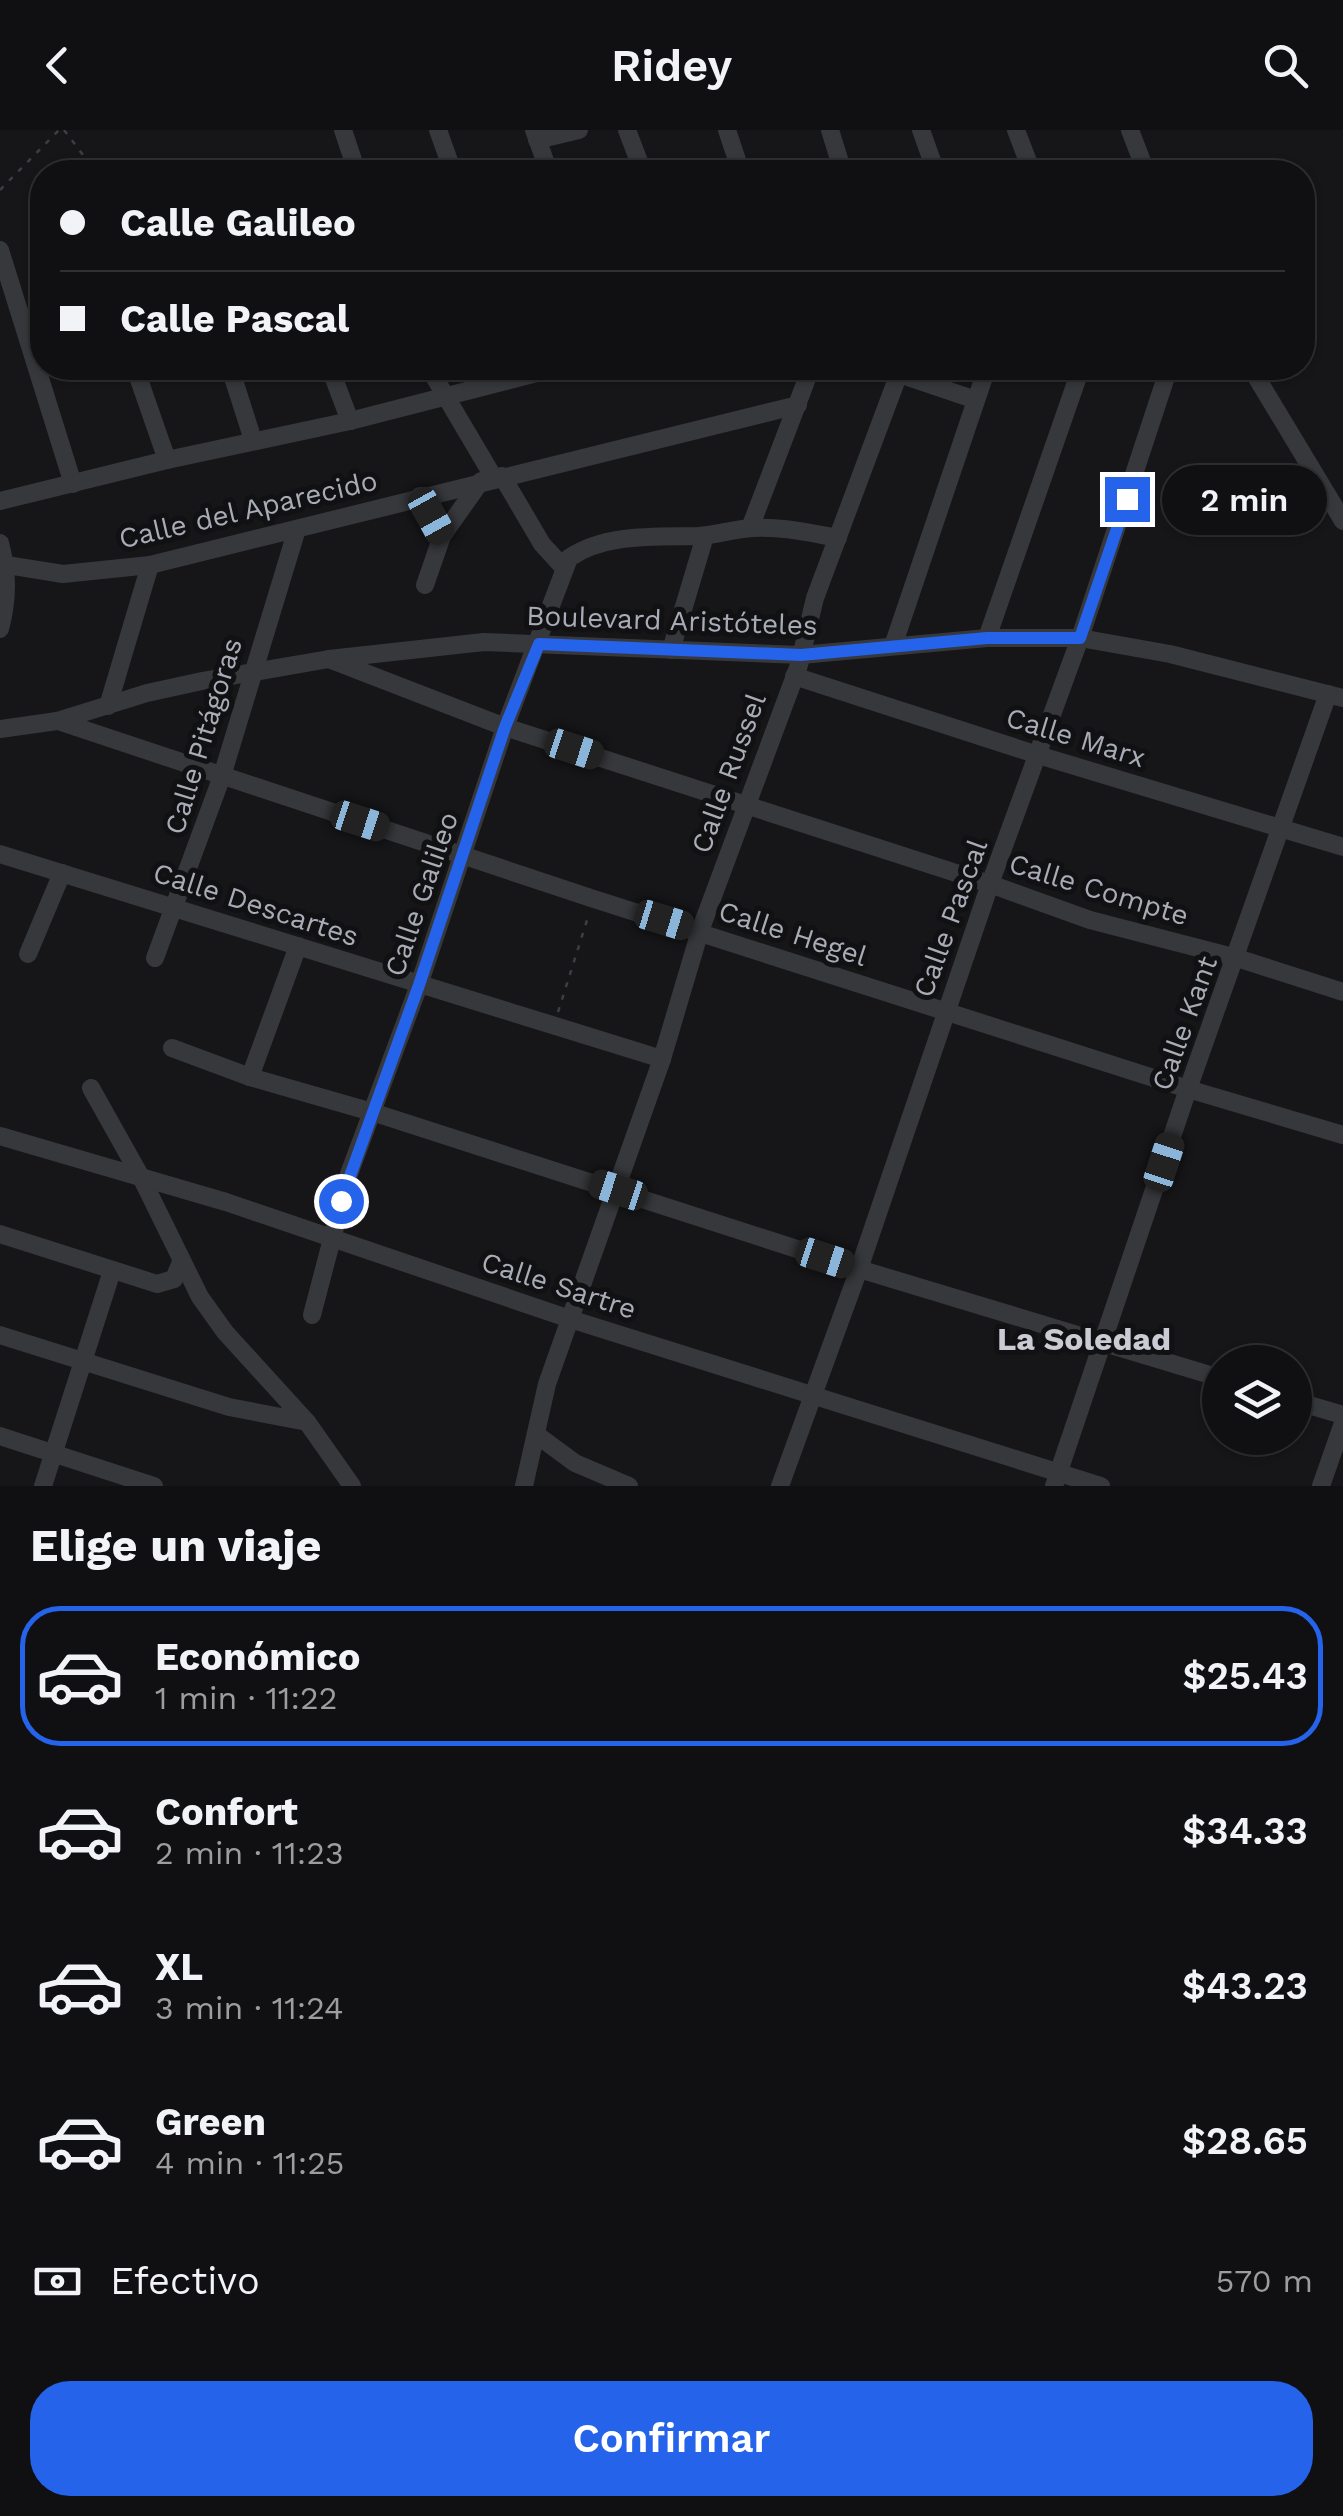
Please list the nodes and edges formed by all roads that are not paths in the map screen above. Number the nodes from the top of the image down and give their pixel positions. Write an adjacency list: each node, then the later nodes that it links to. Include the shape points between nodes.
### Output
1 (344, 130): 11 (street)
2 (438, 130): 12 (street)
3 (579, 130): 10 (street)
4 (628, 130): 14 (street)
5 (727, 130): 15 (street)
6 (830, 130): 16 (street)
7 (921, 130): 17 (street)
8 (1016, 130): 18 (street)
9 (1130, 130): 19 (street)
10 (536, 135): 13 (street)
11 (353, 160)
12 (448, 160)
13 (545, 160)
14 (639, 160)
15 (737, 160)
16 (839, 160)
17 (932, 160)
18 (1027, 160)
19 (1141, 160)
20 (0, 250): 21 (street)
21 (30, 346)
22 (41, 380): 42 (street)
23 (139, 380): 40 (street)
24 (234, 380): 39 (street)
25 (335, 380): 38 (street)
26 (436, 380): 35 (street)
27 (491, 380): 35 (street)
28 (807, 380): 37 (street)
29 (897, 380): 50 (street, Calle Russel)
30 (924, 380): 36 (street)
31 (983, 380): 36 (street)
32 (1077, 380): 57 (street)
33 (1165, 380): 58 (street, Calle Pascal)
34 (1258, 380): 45 (street)
35 (445, 394): 38 (street); 41 (street)
36 (976, 400): 60 (street)
37 (798, 405): 41 (street, Calle del Aparecido); 46 (street)
38 (350, 421): 39 (street)
39 (253, 440): 40 (street)
40 (166, 460): 42 (street)
41 (492, 478): 43 (street, Calle del Aparecido); 48 (street); 54 (street)
42 (73, 484): 44 (street)
43 (420, 496): 47 (street, Calle del Aparecido); 48 (street)
44 (0, 500)
45 (1343, 521)
46 (750, 528): 49 (street); 50 (street)
47 (296, 529): 52 (street, Calle del Aparecido); 64 (street, Calle Pitágoras)
48 (442, 536): 55 (street)
49 (704, 536): 54 (street, via 624,540 579,551); 61 (street)
50 (838, 538): 62 (street, Calle Russel)
51 (0, 543): 53 (street)
52 (150, 564): 53 (street, Calle del Aparecido, via 62,574); 67 (street)
53 (3, 565): 56 (street)
54 (563, 567): 59 (street, Calle Galileo)
55 (424, 585)
56 (0, 629)
57 (987, 638): 58 (street, Boulevard Aristóteles); 60 (street, Boulevard Aristóteles)
58 (1080, 638): 66 (street, Boulevard Aristóteles); 71 (street, Calle Pascal)
59 (539, 644): 61 (street, Boulevard Aristóteles); 63 (street, Boulevard Aristóteles, via 484,642); 69 (street, Calle Galileo)
60 (893, 646): 62 (street, Boulevard Aristóteles)
61 (671, 650): 62 (street, Boulevard Aristóteles)
62 (801, 655): 65 (street, Calle Russel)
63 (329, 659): 64 (street, Boulevard Aristóteles); 69 (street, Calle Compte)
64 (252, 672): 67 (street, Boulevard Aristóteles); 72 (street, Calle Pitágoras)
65 (794, 676): 71 (street, Calle Marx); 73 (street, Calle Russel)
66 (1336, 696): 74 (street, Calle Kant)
67 (108, 706): 68 (street, Boulevard Aristóteles)
68 (57, 721): 70 (street, Boulevard Aristóteles); 72 (street, Calle Hegel)
69 (505, 727): 73 (street, Calle Compte); 77 (street, Calle Galileo)
70 (0, 728)
71 (1038, 755): 74 (street, Calle Marx); 79 (street, Calle Pascal)
72 (222, 776): 77 (street, Calle Hegel); 80 (street, Calle Pitágoras)
73 (746, 804): 79 (street, Calle Compte); 81 (street, Calle Russel)
74 (1281, 828): 75 (street, Calle Marx); 85 (street, Calle Kant)
75 (1343, 847)
76 (0, 854): 78 (street, Calle Descartes)
77 (464, 854): 81 (street, Calle Hegel); 86 (street, Calle Galileo)
78 (62, 872): 80 (street, Calle Descartes); 83 (street)
79 (990, 884): 85 (street, Calle Compte, via 1090,920); 88 (street, Calle Pascal)
80 (176, 908): 82 (street, Calle Descartes); 84 (street, Calle Pitágoras)
81 (700, 931): 88 (street, Calle Hegel); 90 (street, Calle Russel)
82 (298, 946): 86 (street, Calle Descartes); 91 (street)
83 (28, 954)
84 (155, 958)
85 (1236, 958): 87 (street, Calle Compte); 93 (street, Calle Kant)
86 (419, 985): 90 (street, Calle Descartes); 94 (street, Calle Galileo)
87 (1343, 992)
88 (945, 1012): 93 (street, Calle Hegel); 102 (street, Calle Pascal)
89 (172, 1048): 91 (street)
90 (662, 1059): 98 (street, Calle Russel)
91 (250, 1077): 94 (street)
92 (91, 1088): 97 (street)
93 (1188, 1089): 95 (street, Calle Hegel); 107 (street, Calle Kant)
94 (372, 1112): 98 (street); 100 (street, Calle Galileo)
95 (1343, 1135)
96 (0, 1136): 97 (street, Calle Sartre)
97 (142, 1179): 100 (street, Calle Sartre); 101 (street)
98 (618, 1190): 102 (street); 105 (street, Calle Russel)
99 (0, 1234): 103 (street)
100 (332, 1239): 104 (street, Calle Galileo); 105 (street, Calle Sartre)
101 (181, 1262): 103 (street, via 174,1279 157,1284); 113 (street, via 225,1332)
102 (859, 1270): 107 (street); 110 (street, Calle Pascal)
103 (112, 1271): 108 (street)
104 (312, 1314)
105 (570, 1319): 110 (street, Calle Sartre); 115 (street, Calle Russel, via 547,1384)
106 (0, 1335): 108 (street)
107 (1105, 1342): 109 (street); 119 (street, Calle Kant)
108 (84, 1362): 113 (street, via 254,1414); 116 (street)
109 (1202, 1372)
110 (814, 1393): 119 (street, Calle Sartre); 125 (street, Calle Pascal)
111 (1312, 1407): 112 (street)
112 (1343, 1419): 127 (street)
113 (307, 1422): 122 (street)
114 (0, 1436): 116 (street)
115 (538, 1436): 117 (street, Calle Russel); 118 (street)
116 (54, 1453): 120 (street); 121 (street)
117 (532, 1460): 118 (street); 123 (street, Calle Russel)
118 (575, 1464): 124 (street)
119 (1057, 1480): 126 (street, Calle Sartre)
120 (43, 1486)
121 (154, 1486)
122 (352, 1486)
123 (524, 1486)
124 (629, 1486)
125 (780, 1486)
126 (1101, 1486)
127 (1321, 1486)

